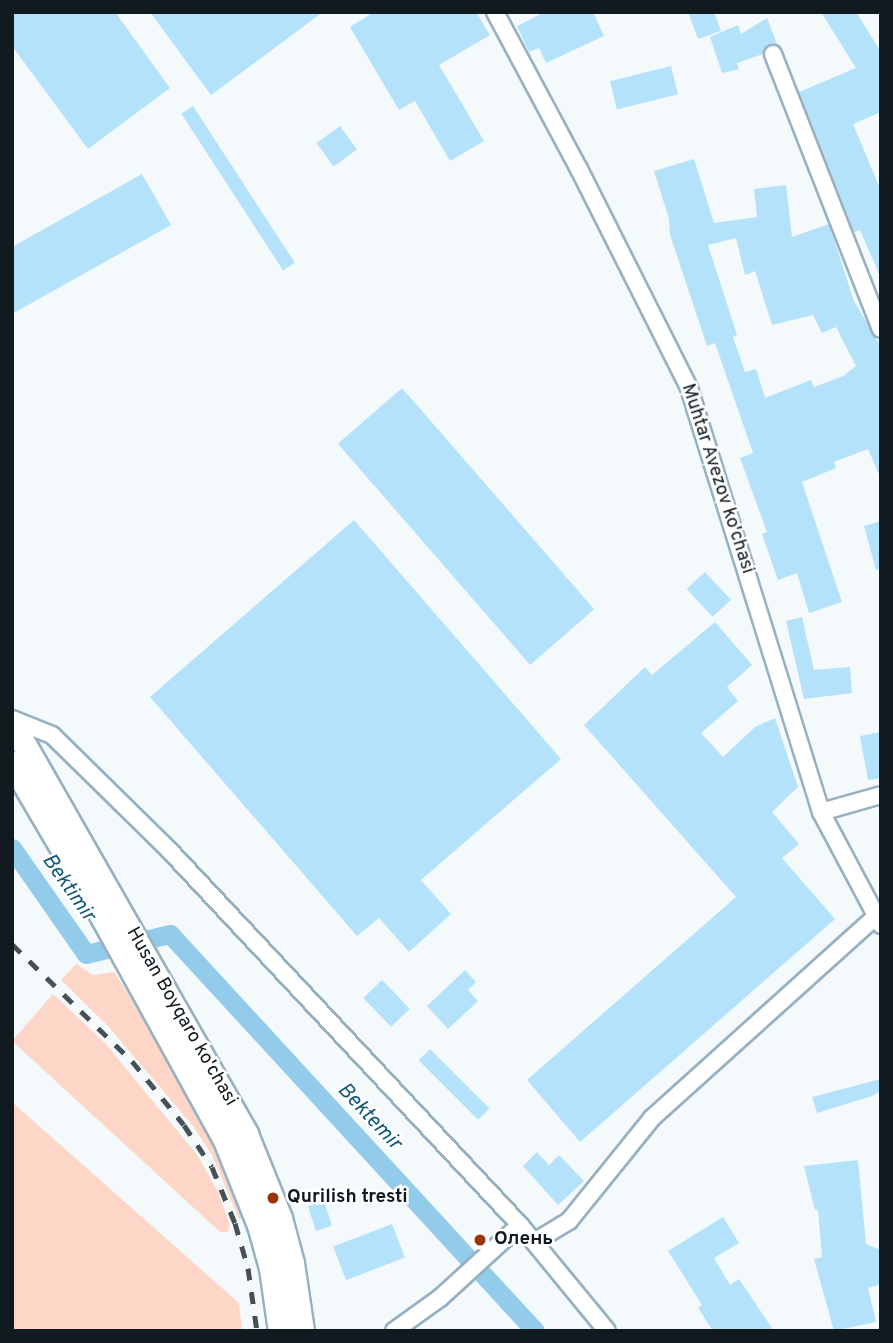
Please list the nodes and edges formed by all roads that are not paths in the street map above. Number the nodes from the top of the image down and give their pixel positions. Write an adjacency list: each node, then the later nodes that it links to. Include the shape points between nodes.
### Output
1 (495, 12): 7 (street, Muhtar Avezov ko'chasi, via 690,388)
2 (773, 54): 3 (street)
3 (881, 330)
4 (12, 721): 8 (main road, Husan Boyqaro ko'chasi); 11 (street, via 52,735 170,851)
5 (12, 763): 8 (main road, Husan Boyqaro ko'chasi)
6 (881, 795): 7 (street)
7 (821, 812): 9 (street, Muhtar Avezov ko'chasi)
8 (112, 916): 10 (main road, Husan Boyqaro ko'chasi)
9 (878, 921): 12 (street, via 652,1118 569,1221)
10 (147, 979): 13 (main road, Husan Boyqaro ko'chasi, via 243,1182 271,1268); 14 (main road, Husan Boyqaro ko'chasi, via 225,1093 264,1175 292,1263)
11 (520, 1225): 12 (street); 15 (street, via 440,1298)
12 (534, 1241): 16 (street)
13 (280, 1331)
14 (302, 1331)
15 (394, 1331)
16 (607, 1331)

